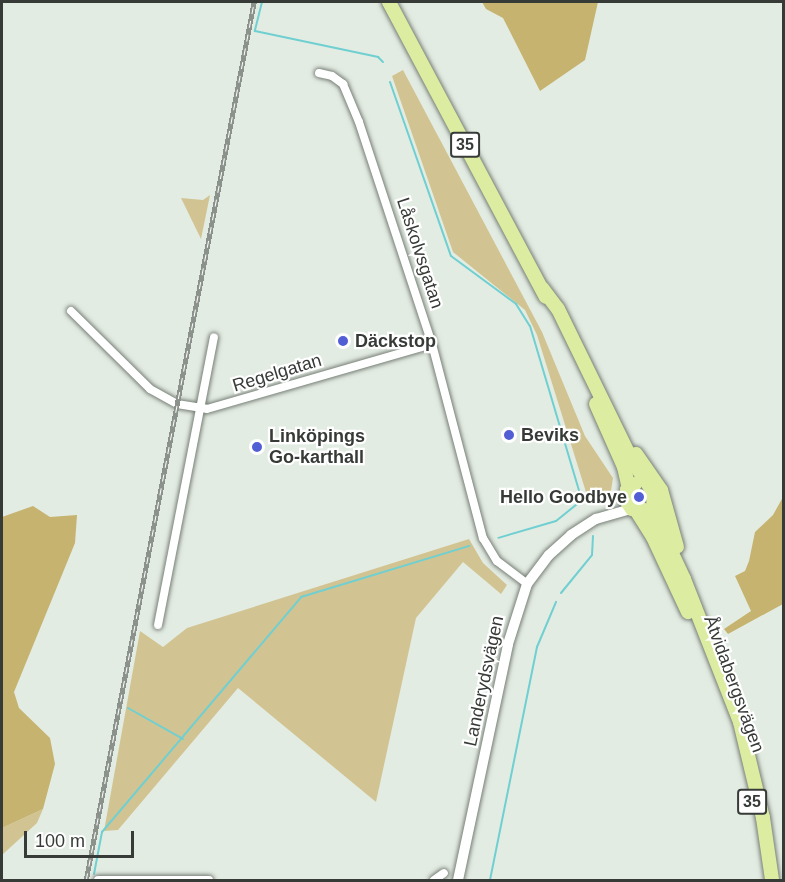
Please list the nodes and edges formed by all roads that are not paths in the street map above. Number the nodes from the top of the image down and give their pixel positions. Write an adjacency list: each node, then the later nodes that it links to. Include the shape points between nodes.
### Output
1 (389, 2): 3 (main road, Åtvidabergsvägen / 35)
2 (319, 73): 6 (street, Låskolvsgatan, via 338,79 347,92)
3 (542, 288): 8 (main road, Åtvidabergsvägen / 35, via 558,309); 10 (main road, Åtvidabergsvägen / 35, via 624,467)
4 (71, 311): 7 (street, via 150,390 168,401)
5 (214, 337): 7 (street, Regelgatan)
6 (432, 344): 7 (street, Regelgatan, via 219,408); 15 (street, Låskolvsgatan, via 483,538 497,561)
7 (200, 408): 16 (street, Regelgatan)
8 (615, 422): 9 (main road, Åtvidabergsvägen / 35); 14 (main road, Åtvidabergsvägen / 35, via 661,490)
9 (645, 484): 10 (main road); 11 (main road, 35, via 653,492)
10 (628, 490): 12 (main road, 35); 13 (street, Landerydsvägen)
11 (652, 502): 12 (main road, via 646,509); 14 (main road, Åtvidabergsvägen / 35, via 654,515)
12 (634, 509): 13 (street, Landerydsvägen); 22 (main road, Åtvidabergsvägen / 35, via 682,598 732,724 749,785)
13 (596, 519): 15 (street, Landerydsvägen, via 564,540)
14 (684, 579): 23 (main road, Åtvidabergsvägen / 35, via 740,722 758,791)
15 (527, 584): 21 (street, Landerydsvägen, via 508,644)
16 (158, 625)
17 (444, 873): 20 (street)
18 (98, 880): 19 (street)
19 (209, 880)
20 (434, 880)
21 (458, 880)
22 (765, 880)
23 (772, 880)

